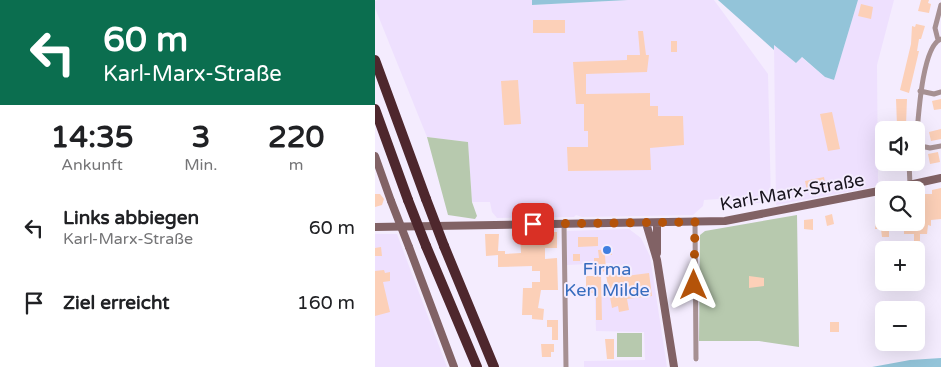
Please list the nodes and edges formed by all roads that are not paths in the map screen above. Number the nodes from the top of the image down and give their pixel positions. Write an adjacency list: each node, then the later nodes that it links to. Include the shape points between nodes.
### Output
1 (941, 6): 2 (street, via 935,28)
2 (939, 40): 4 (street, via 933,45)
3 (375, 60): 23 (highway, bridge, via 425,199)
4 (920, 91): 5 (street); 7 (street)
5 (941, 92)
6 (375, 109): 22 (highway, bridge, via 426,246)
7 (918, 121)
8 (941, 146): 9 (street)
9 (925, 147)
10 (375, 156): 21 (street, bridge)
11 (941, 178): 12 (street, Karl-Marx-Straße)
12 (925, 182)
13 (875, 192): 15 (street, Karl-Marx-Straße, via 736,220)
14 (646, 222): 16 (street, Karl-Marx-Straße); 17 (street, Karl-Marx-Straße); 19 (street)
15 (695, 222): 17 (street, Karl-Marx-Straße); 20 (street)
16 (564, 223): 18 (street, Karl-Marx-Straße); 24 (street)
17 (657, 223): 19 (street)
18 (375, 228)
19 (657, 260): 25 (street)
20 (696, 359)
21 (454, 367)
22 (477, 367)
23 (494, 367)
24 (565, 367)
25 (674, 367)

